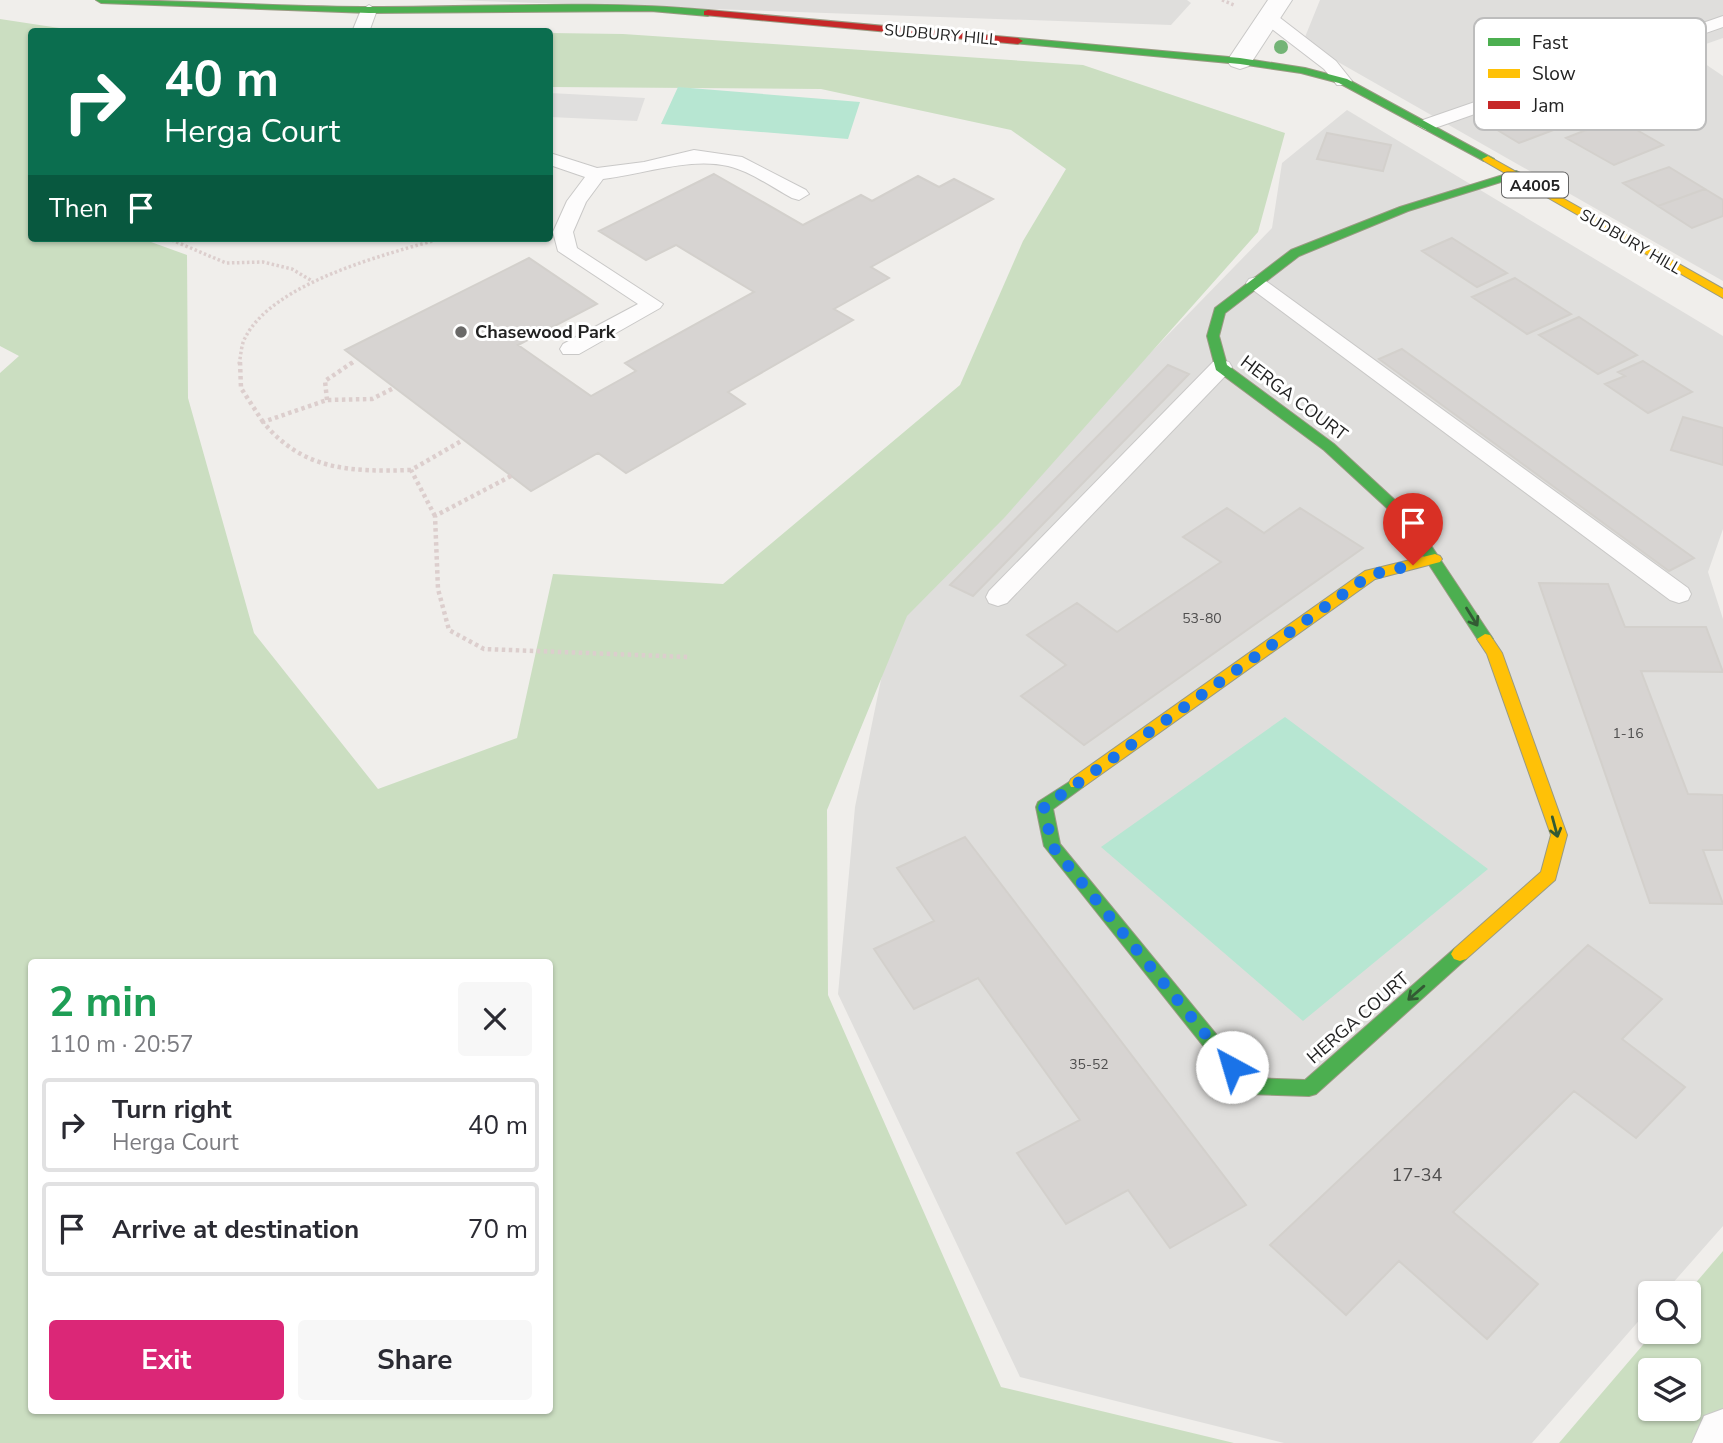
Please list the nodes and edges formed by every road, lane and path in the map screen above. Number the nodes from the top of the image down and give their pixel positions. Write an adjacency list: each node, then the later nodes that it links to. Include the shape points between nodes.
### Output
1 (101, 0): 2 (street, SUDBURY HILL / A4005)
2 (289, 5): 4 (street, SUDBURY HILL / A4005)
3 (1274, 9): 8 (street); 9 (lane)
4 (369, 10): 7 (lane); 8 (street, SUDBURY HILL / A4005, via 651,8)
5 (1723, 20): 6 (lane)
6 (1706, 26)
7 (362, 28)
8 (1240, 61): 9 (street, SUDBURY HILL / A4005)
9 (1343, 81): 11 (street, SUDBURY HILL / A4005)
10 (1474, 108): 11 (lane)
11 (1426, 125): 14 (street, SUDBURY HILL / A4005)
12 (553, 160): 13 (lane)
13 (597, 174): 15 (lane, via 694,156 735,161); 21 (lane, via 577,201 563,232 568,251 653,304)
14 (1516, 174): 19 (street, HERGA COURT, via 1404,209 1295,253); 20 (street, SUDBURY HILL / A4005)
15 (799, 194)
16 (176, 242): 18 (path, via 226,263 263,262 292,269)
17 (431, 242): 18 (path)
18 (313, 281): 26 (path, via 252,322 238,357 240,389)
19 (1256, 283): 23 (street, HERGA COURT, via 1219,311 1213,336); 32 (lane)
20 (1723, 294)
21 (571, 349)
22 (354, 362): 25 (path, via 325,381)
23 (1221, 367): 31 (street, HERGA COURT, via 1329,447 1405,517); 33 (lane)
24 (392, 389): 25 (path, via 372,400)
25 (327, 400): 26 (path)
26 (263, 422): 28 (path, via 274,438 314,463 365,472)
27 (463, 440): 28 (path)
28 (411, 470): 30 (path)
29 (511, 477): 30 (path)
30 (435, 516): 34 (path, via 438,589 449,630 472,643 484,649)
31 (1435, 559): 31 (street, HERGA COURT, one-way to 31, via 1494,653 1559,835 1549,876 1309,1088 1247,1086 1052,846 1044,807 1370,575)
32 (1678, 594)
33 (998, 597)
34 (689, 657)
35 (1723, 1435): 36 (street)
36 (1718, 1443)

